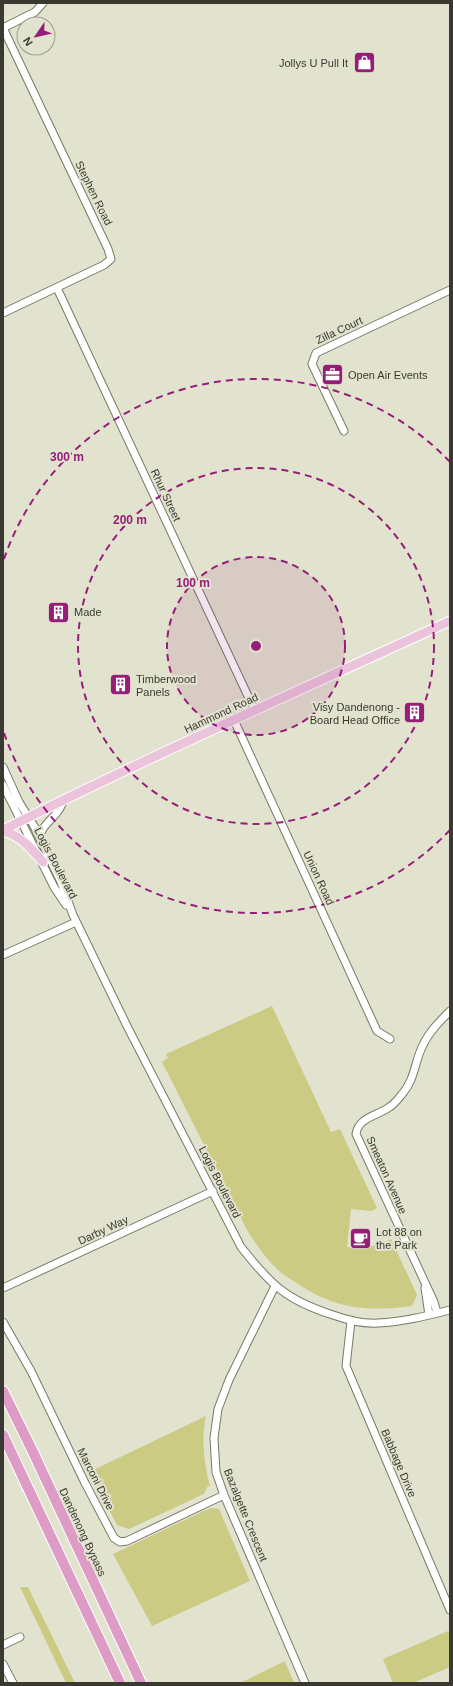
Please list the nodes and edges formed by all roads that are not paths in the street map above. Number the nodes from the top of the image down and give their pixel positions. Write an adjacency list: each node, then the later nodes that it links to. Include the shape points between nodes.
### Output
1 (43, 3): 2 (street, via 34,12)
2 (3, 28): 3 (street, Stephen Road, via 111,259 104,265)
3 (56, 288): 5 (street, Stephen Road); 8 (street, Rhur Street)
4 (450, 290): 6 (street, Zilla Court, via 316,353 312,364)
5 (3, 313)
6 (344, 431)
7 (450, 621): 8 (main road, Hammond Road)
8 (255, 711): 9 (main road, Hammond Road)
9 (234, 720): 12 (main road, Hammond Road); 20 (street, Union Road, via 377,1031)
10 (3, 767): 13 (street)
11 (3, 785): 13 (street)
12 (64, 800): 13 (main road, Hammond Road); 15 (street, Logis Boulevard, via 43,829)
13 (25, 818): 14 (main road, Hammond Road); 15 (street, Logis Boulevard); 16 (street, Logis Boulevard)
14 (3, 831): 16 (main road, via 17,836)
15 (40, 838): 17 (street, Logis Boulevard, via 61,882)
16 (43, 862): 17 (street, Logis Boulevard, via 54,887)
17 (74, 918): 18 (street); 21 (street, Logis Boulevard)
18 (3, 955)
19 (450, 1011): 22 (street, Smeaton Avenue, via 430,1032 405,1092 389,1108 362,1122 357,1132)
20 (390, 1040)
21 (213, 1191): 23 (street, Logis Boulevard, via 241,1247); 24 (street, Darby Way)
22 (424, 1284): 26 (street, Smeaton Avenue); 27 (street, Smeaton Avenue)
23 (275, 1286): 28 (street, Logis Boulevard, via 309,1308); 32 (street, Bazalgette Crescent, via 218,1409 214,1438 216,1472)
24 (3, 1288)
25 (450, 1310): 26 (street, Logis Boulevard)
26 (437, 1313): 27 (street, Logis Boulevard)
27 (429, 1315): 28 (street, Logis Boulevard, via 377,1323)
28 (351, 1321): 33 (street, Babbage Drive, via 346,1366)
29 (3, 1322): 32 (street, Marconi Drive, via 31,1370 114,1538 120,1542 127,1541)
30 (3, 1391): 39 (highway, Dandenong Bypass)
31 (3, 1435): 38 (highway)
32 (224, 1495): 40 (street, Bazalgette Crescent)
33 (450, 1610)
34 (20, 1637): 35 (street)
35 (3, 1645)
36 (3, 1664): 37 (street)
37 (13, 1683)
38 (120, 1683)
39 (141, 1683)
40 (305, 1683)

